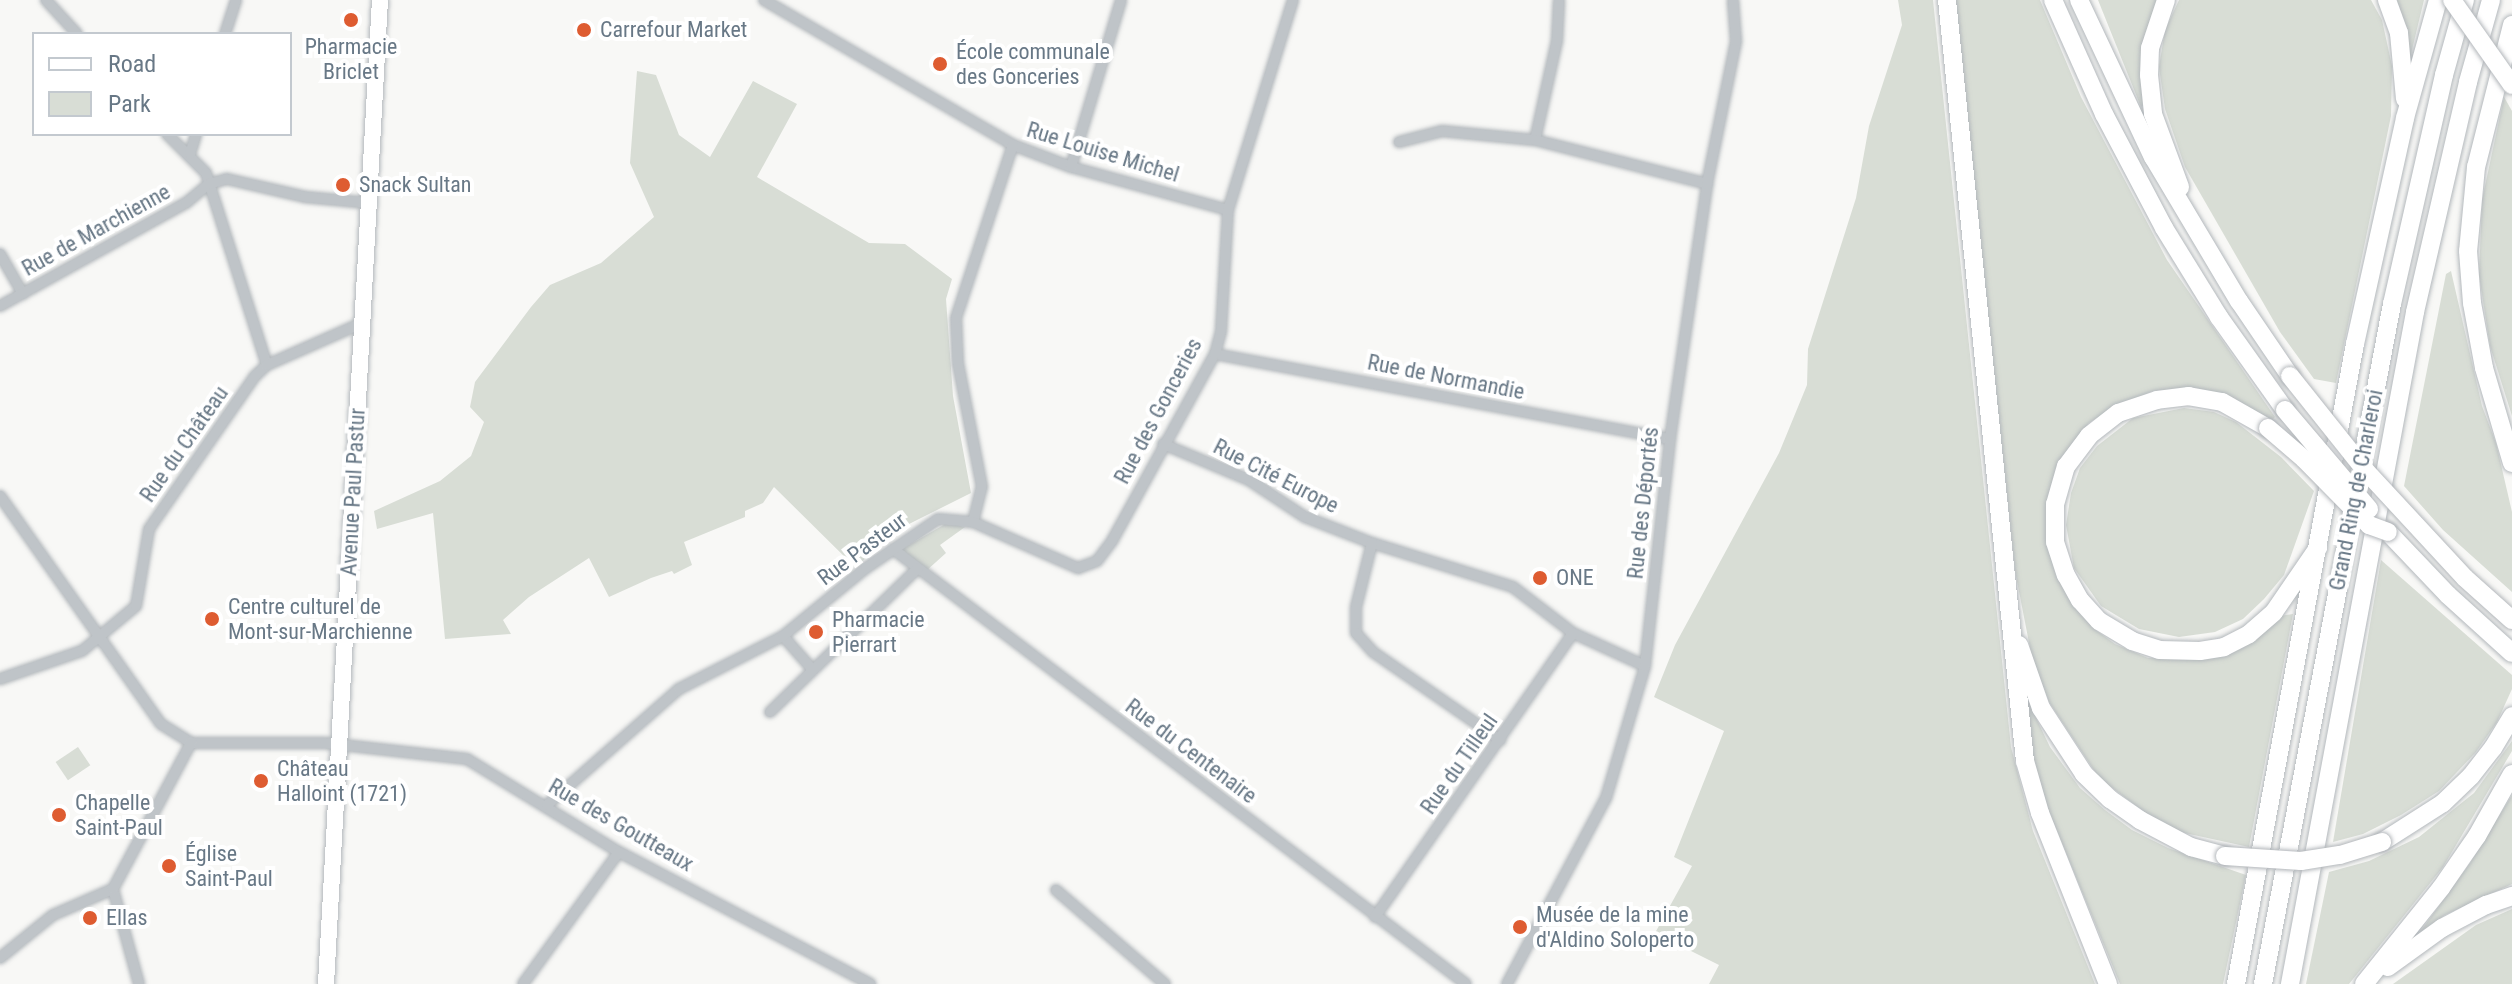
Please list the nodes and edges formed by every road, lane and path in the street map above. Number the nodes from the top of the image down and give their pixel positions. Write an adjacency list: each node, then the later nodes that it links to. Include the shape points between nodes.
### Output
1 (46, 0): 19 (street)
2 (236, 0): 20 (street)
3 (380, 0): 32 (main road, Avenue Paul Pastur)
4 (764, 0): 27 (street, Rue Louise Michel)
5 (1121, 0): 29 (street)
6 (1293, 0): 34 (street, Rue des Gonceries)
7 (1559, 0): 25 (street, via 1557,41)
8 (1733, 0): 31 (street, Rue des Déportés, via 1736,41)
9 (1947, 0): 51 (highway)
10 (2053, 0): 46 (highway, bridge, via 2104,114 2164,228 2237,344)
11 (2079, 0): 33 (highway, via 2153,157)
12 (2166, 0): 33 (highway, via 2150,48 2149,75 2153,114)
13 (2387, 0): 22 (highway, via 2399,33)
14 (2438, 0): 22 (highway)
15 (2452, 0): 21 (highway, bridge)
16 (2465, 0): 82 (highway, Grand Ring de Charleroi, via 2392,304)
17 (2491, 0): 83 (highway, Grand Ring de Charleroi, via 2415,312)
18 (2512, 25): 43 (highway, via 2476,167 2468,251 2484,368)
19 (75, 32)
20 (226, 32)
21 (2512, 85)
22 (2405, 118): 48 (highway, via 2355,344)
23 (169, 136): 28 (street)
24 (195, 136): 28 (street)
25 (1535, 140): 26 (street, via 1442,131); 31 (street)
26 (1399, 142)
27 (1013, 145): 29 (street, Rue Louise Michel); 45 (street, via 956,318 958,364 982,487)
28 (190, 154): 30 (street)
29 (1071, 167): 34 (street, Rue Louise Michel)
30 (209, 184): 32 (street, via 227,179 305,197); 36 (street, Rue de Marchienne, via 186,203); 40 (street)
31 (1707, 184): 41 (street, Rue des Déportés)
32 (369, 203): 38 (main road, Avenue Paul Pastur)
33 (2185, 205): 52 (highway, bridge, via 2239,301 2290,376 2365,470 2465,578)
34 (1228, 210): 39 (street, Rue des Gonceries)
35 (0, 254): 36 (street)
36 (23, 294): 37 (street, Rue de Marchienne)
37 (0, 306)
38 (362, 323): 40 (street); 64 (main road, Avenue Paul Pastur)
39 (1215, 354): 41 (street, Rue de Normandie); 42 (street, Rue des Gonceries)
40 (267, 365): 55 (street, Rue du Château, via 149,529 136,606)
41 (1670, 439): 57 (street, Rue des Déportés)
42 (1163, 444): 45 (street, Rue des Gonceries, via 1097,561 1078,568); 47 (street, Rue Cité Europe, via 1249,480 1305,517)
43 (2512, 463)
44 (0, 496): 55 (street)
45 (973, 522): 49 (street, Rue Pasteur, via 938,519)
46 (2388, 532): 48 (highway, bridge, via 2369,525 2268,428 2222,402 2189,396 2118,413 2089,436 2066,466 2055,504 2055,542 2080,600 2099,621 2159,650 2224,647 2249,634 2274,612); 56 (highway)
47 (1372, 543): 53 (street, Rue Cité Europe, via 1513,587); 62 (street, via 1356,607 1356,633 1373,652)
48 (2320, 546): 81 (highway)
49 (893, 549): 50 (street, Rue du Centenaire); 54 (street, Rue Pasteur)
50 (918, 568): 58 (street); 71 (street, Rue du Centenaire)
51 (2007, 608): 61 (highway, bridge, via 2041,708 2084,774 2152,827 2191,847 2225,856 2301,861 2382,842 2452,794 2493,748); 80 (highway, via 2025,761 2040,813)
52 (2512, 620)
53 (1573, 633): 57 (street, Rue Cité Europe); 62 (street, Rue du Tilleul)
54 (783, 636): 58 (street); 66 (street, Rue Pasteur, via 679,689)
55 (98, 639): 59 (street, Rue du Château, via 82,651); 63 (street, via 161,724)
56 (2512, 653)
57 (1645, 666): 79 (street, Rue des Déportés, via 1606,798)
58 (812, 669): 60 (street)
59 (0, 679)
60 (770, 712)
61 (2512, 716)
62 (1500, 740): 71 (street, Rue du Tilleul)
63 (191, 743): 64 (street, Rue des Goutteaux); 68 (street)
64 (339, 746): 66 (street, Rue des Goutteaux, via 467,759); 74 (main road, Avenue Paul Pastur)
65 (2512, 774): 84 (highway, via 2450,875)
66 (547, 805): 67 (street, Rue des Goutteaux)
67 (619, 852): 75 (street); 76 (street, Rue des Goutteaux)
68 (113, 889): 72 (street, via 53,915); 73 (street)
69 (1056, 890): 77 (street)
70 (2512, 896): 84 (highway, via 2442,928)
71 (1375, 917): 78 (street, Rue du Centenaire)
72 (0, 958)
73 (139, 984)
74 (326, 984)
75 (523, 984)
76 (870, 984)
77 (1165, 984)
78 (1466, 984)
79 (1507, 984)
80 (2108, 984)
81 (2236, 984)
82 (2263, 984)
83 (2290, 984)
84 (2366, 984)

